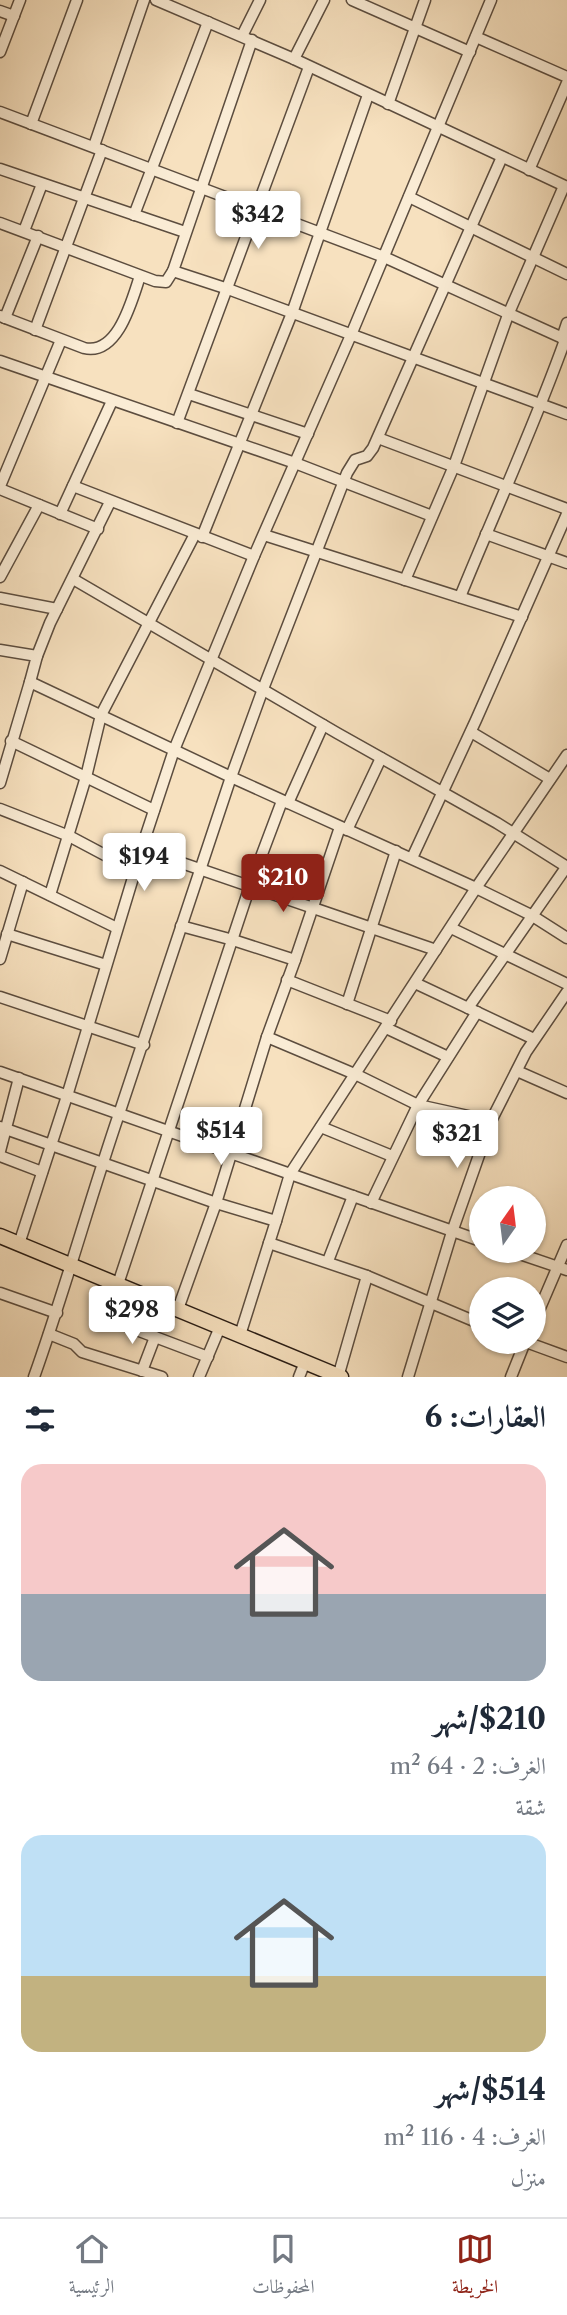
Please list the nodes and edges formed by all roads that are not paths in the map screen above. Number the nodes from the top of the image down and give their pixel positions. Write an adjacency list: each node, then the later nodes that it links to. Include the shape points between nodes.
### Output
1 (20, 0): 11 (street)
2 (77, 0): 25 (street)
3 (144, 0): 27 (street)
4 (157, 0): 12 (street)
5 (260, 0): 15 (street)
6 (324, 0): 18 (street)
7 (352, 0): 13 (street)
8 (425, 0): 13 (street)
9 (491, 0): 14 (street)
10 (0, 11): 11 (street)
11 (14, 16): 16 (street)
12 (208, 22): 15 (street); 29 (street)
13 (415, 28): 17 (street); 23 (street)
14 (476, 37): 17 (street); 20 (street)
15 (247, 38): 18 (street); 33 (street)
16 (0, 52)
17 (470, 52): 26 (street)
18 (293, 60): 19 (street)
19 (309, 67): 22 (street); 37 (street)
20 (567, 77)
21 (567, 83): 31 (street)
22 (368, 95): 23 (street); 43 (street)
23 (388, 104): 26 (street)
24 (0, 112): 25 (street)
25 (31, 124): 27 (street)
26 (438, 128): 28 (street); 35 (street)
27 (98, 148): 29 (street); 36 (street)
28 (502, 158): 31 (street); 40 (street)
29 (152, 168): 33 (street); 38 (street)
30 (0, 169): 32 (street)
31 (529, 170): 34 (street)
32 (42, 184): 36 (street); 41 (street)
33 (200, 187): 37 (street); 42 (street)
34 (565, 187): 47 (street)
35 (409, 197): 40 (street); 46 (street)
36 (83, 199): 38 (street); 45 (street)
37 (256, 209): 43 (street); 52 (street)
38 (134, 215): 42 (street)
39 (0, 223): 41 (street)
40 (471, 228): 47 (street); 51 (street)
41 (24, 231): 44 (street)
42 (185, 232): 48 (street)
43 (321, 232): 46 (street); 53 (street)
44 (38, 236): 45 (street); 55 (street)
45 (64, 247): 50 (street); 57 (street)
46 (384, 257): 51 (street); 58 (street)
47 (533, 257): 49 (street); 54 (street)
48 (173, 271): 50 (street, via 164,282); 52 (street)
49 (567, 274)
50 (140, 276): 60 (street, via 124,320 108,342 91,350)
51 (445, 285): 54 (street); 61 (street)
52 (228, 289): 53 (street); 65 (street)
53 (292, 313): 58 (street); 68 (street)
54 (508, 315): 59 (street); 64 (street)
55 (1, 317): 57 (street)
56 (567, 323): 59 (street)
57 (35, 330): 60 (street)
58 (351, 335): 61 (street); 71 (street)
59 (565, 339): 67 (street)
60 (61, 340): 63 (street)
61 (414, 359): 64 (street); 72 (street)
62 (0, 361): 63 (street)
63 (47, 377): 66 (street); 79 (street)
64 (483, 384): 67 (street); 75 (street)
65 (188, 394): 68 (street); 70 (street)
66 (112, 401): 70 (street); 78 (street)
67 (542, 405): 69 (street); 77 (street)
68 (252, 414): 71 (street); 73 (street)
69 (567, 414)
70 (177, 423): 73 (street)
71 (308, 434): 74 (street)
72 (378, 438): 75 (street); 76 (street, via 369,454 352,464)
73 (240, 445): 74 (street); 88 (street)
74 (295, 463): 76 (street); 87 (street)
75 (454, 466): 77 (street); 84 (street)
76 (344, 482): 84 (street); 89 (street)
77 (505, 485): 82 (street); 86 (street)
78 (73, 486): 80 (street); 83 (street)
79 (0, 487): 81 (street)
80 (110, 502): 85 (street); 88 (street)
81 (39, 505): 83 (street); 93 (street)
82 (567, 512): 91 (street)
83 (60, 514): 85 (street)
84 (432, 516): 95 (street)
85 (98, 529): 94 (street)
86 (486, 534): 91 (street); 96 (street)
87 (264, 535): 89 (street); 90 (street)
88 (198, 536): 90 (street); 100 (street)
89 (316, 552): 95 (street); 105 (street)
90 (254, 556): 103 (street)
91 (549, 556): 92 (street); 99 (street)
92 (567, 563)
93 (0, 576)
94 (73, 579): 98 (street); 100 (street)
95 (405, 580): 96 (street)
96 (460, 597): 99 (street)
97 (0, 598): 98 (street)
98 (57, 609): 102 (street)
99 (522, 617): 108 (street)
100 (149, 624): 103 (street); 106 (street)
101 (0, 650): 102 (street)
102 (37, 656): 104 (street)
103 (212, 659): 105 (street); 110 (street)
104 (30, 682): 106 (street); 109 (street)
105 (263, 689): 107 (street); 114 (street)
106 (101, 715): 110 (street); 113 (street)
107 (323, 725): 112 (street); 118 (street)
108 (471, 732): 115 (street); 117 (street)
109 (7, 748): 113 (street); 116 (street)
110 (174, 750): 114 (street); 120 (street)
111 (567, 755): 115 (street)
112 (381, 758): 117 (street); 121 (street)
113 (86, 777): 120 (street); 123 (street)
114 (231, 777): 118 (street); 130 (street)
115 (551, 779): 122 (street)
116 (0, 783)
117 (443, 793): 122 (street); 126 (street)
118 (285, 802): 121 (street); 132 (street)
119 (0, 809): 123 (street)
120 (154, 810): 124 (street)
121 (343, 828): 125 (street); 135 (street)
122 (514, 834): 127 (street); 133 (street)
123 (69, 836): 128 (street); 134 (street)
124 (141, 849): 128 (street); 130 (street)
125 (396, 851): 126 (street); 139 (street)
126 (412, 858): 133 (street)
127 (567, 867): 136 (street)
128 (135, 870): 140 (street)
129 (0, 871): 131 (street)
130 (200, 871): 132 (street); 138 (street)
131 (23, 882): 134 (street); 137 (street)
132 (250, 886): 135 (street); 144 (street)
133 (476, 888): 136 (street); 141 (street)
134 (50, 895): 140 (street)
135 (311, 907): 139 (street); 148 (street)
136 (531, 915): 143 (street); 146 (street)
137 (6, 918): 142 (street)
138 (181, 926): 144 (street); 161 (street)
139 (370, 927): 145 (street); 155 (street)
140 (117, 928): 149 (street)
141 (451, 928): 145 (street); 146 (street)
142 (7, 934): 147 (street); 149 (street)
143 (567, 938)
144 (233, 940): 148 (street); 174 (street)
145 (436, 950): 151 (street)
146 (506, 954): 152 (street); 156 (street)
147 (0, 958)
148 (295, 960): 150 (street)
149 (106, 965): 158 (street)
150 (288, 980): 155 (street); 159 (street)
151 (415, 983): 156 (street); 157 (street)
152 (567, 984)
153 (567, 992): 160 (street)
154 (0, 998): 158 (street)
155 (347, 1004): 157 (street)
156 (473, 1010): 160 (street); 162 (street)
157 (389, 1024): 162 (street); 165 (street)
158 (87, 1026): 161 (street); 168 (street)
159 (268, 1037): 165 (street); 176 (street)
160 (534, 1039): 163 (street)
161 (144, 1045): 170 (street)
162 (448, 1057): 169 (street)
163 (517, 1071): 167 (street); 171 (street)
164 (0, 1072): 166 (street)
165 (356, 1074): 169 (street); 172 (street)
166 (19, 1079): 168 (street); 173 (street)
167 (567, 1093)
168 (67, 1096): 170 (street); 175 (street)
169 (418, 1105): 171 (street); 178 (street)
170 (119, 1115): 174 (street); 179 (street)
171 (491, 1121): 187 (street)
172 (321, 1127): 178 (street); 181 (street)
173 (3, 1128): 175 (street); 177 (street)
174 (169, 1133): 176 (street); 182 (street)
175 (51, 1143): 179 (street); 180 (street)
176 (230, 1153): 181 (street); 184 (street)
177 (0, 1154): 180 (street)
178 (392, 1156): 185 (street)
179 (104, 1162): 182 (street); 195 (street)
180 (42, 1172): 191 (street)
181 (290, 1174): 183 (street); 186 (street)
182 (154, 1180): 184 (street); 198 (street)
183 (353, 1196): 185 (street); 193 (street)
184 (216, 1203): 186 (street); 203 (street)
185 (371, 1203): 187 (street)
186 (276, 1221): 190 (street)
187 (453, 1232): 189 (street); 202 (street)
188 (0, 1236): 191 (main road)
189 (469, 1237)
190 (270, 1243): 193 (street); 208 (street)
191 (19, 1244): 195 (main road)
192 (567, 1245): 196 (street)
193 (328, 1261): 197 (street)
194 (546, 1263): 196 (street)
195 (72, 1266): 198 (main road); 204 (street)
196 (563, 1269): 201 (street)
197 (367, 1276): 202 (street); 220 (street)
198 (118, 1284): 199 (main road)
199 (136, 1291): 203 (main road); 209 (street, via 125,1324)
200 (0, 1293): 204 (street)
201 (546, 1300)
202 (431, 1304): 205 (street); 221 (street)
203 (178, 1309): 206 (main road)
204 (57, 1313): 207 (street)
205 (469, 1319)
206 (220, 1327): 208 (main road); 212 (street)
207 (49, 1334): 215 (street, via 82,1352); 216 (street)
208 (240, 1335): 214 (main road)
209 (155, 1337): 212 (street); 215 (street)
210 (546, 1350): 213 (street)
211 (520, 1354): 222 (street)
212 (208, 1357): 218 (street)
213 (567, 1357)
214 (305, 1362): 219 (street); 220 (main road)
215 (142, 1371): 217 (street)
216 (34, 1377)
217 (162, 1377)
218 (199, 1377)
219 (299, 1377)
220 (339, 1377)
221 (408, 1377)
222 (511, 1377)

